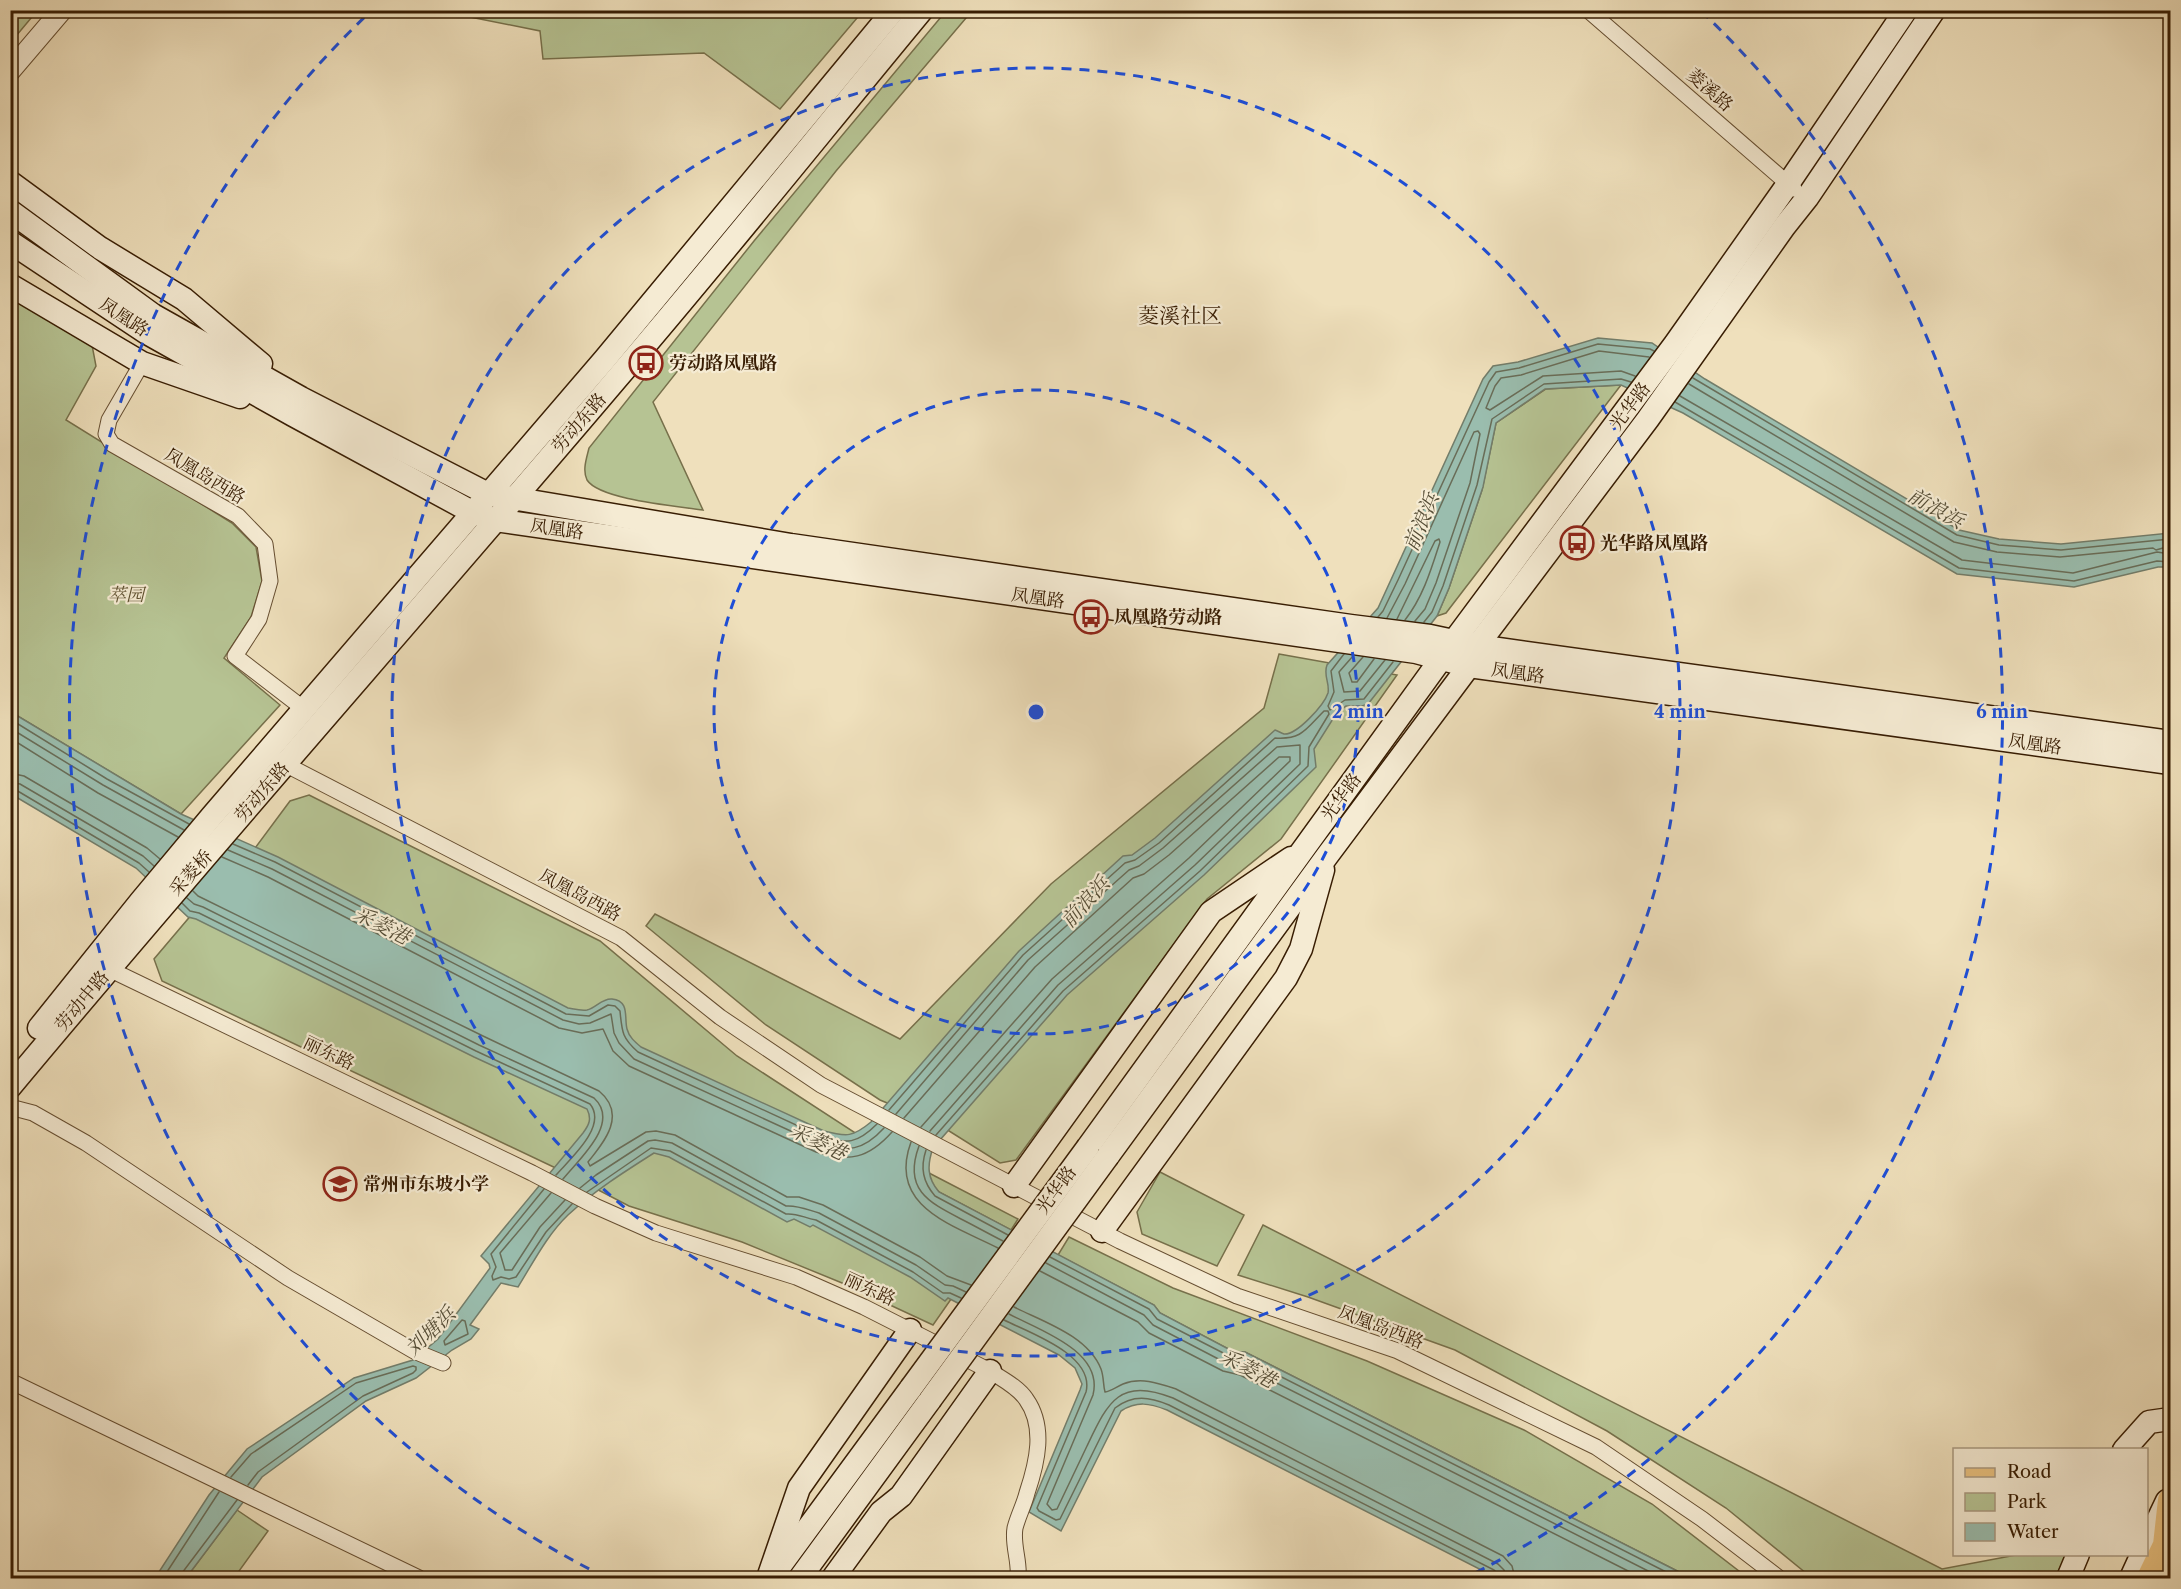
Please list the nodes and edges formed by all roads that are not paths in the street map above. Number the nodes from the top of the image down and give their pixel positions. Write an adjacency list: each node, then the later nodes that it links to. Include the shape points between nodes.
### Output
1 (62, 10): 7 (street)
2 (894, 10): 17 (main road, 劳动东路)
3 (922, 10): 18 (main road, 劳动东路)
4 (1588, 10): 9 (street, 菱溪路)
5 (1906, 10): 9 (main road, 光华路)
6 (1934, 10): 10 (main road, 光华路)
7 (10, 71)
8 (10, 182): 16 (main road, via 100,248 184,299)
9 (1788, 184): 10 (street, 菱溪路); 14 (main road, 光华路)
10 (1807, 198): 14 (main road, 光华路)
11 (17, 215): 16 (main road, 凤凰路, via 153,315)
12 (10, 242): 16 (main road, 凤凰路, via 147,333)
13 (10, 285): 15 (main road)
14 (1683, 351): 22 (main road, 光华路, via 1629,407); 23 (main road, 光华路, via 1648,419)
15 (142, 363): 16 (main road); 24 (street, 凤凰岛西路, via 109,420 106,434 112,444 238,516 265,544 270,581 259,619 235,656)
16 (297, 407): 17 (main road, 凤凰路); 19 (main road, 凤凰路)
17 (488, 494): 18 (main road, 凤凰路); 19 (main road, 劳动东路)
18 (513, 500): 20 (main road, 劳动东路); 21 (main road, 凤凰路)
19 (472, 512): 20 (main road, 凤凰路); 24 (main road, 劳动东路)
20 (495, 520): 21 (main road, 凤凰路); 26 (main road, 劳动东路)
21 (1344, 634): 22 (main road, 凤凰路)
22 (1448, 650): 23 (main road, 凤凰路); 29 (main road, 光华路)
23 (1473, 656): 25 (main road, 凤凰路); 27 (main road, 凤凰路); 30 (main road, 光华路)
24 (304, 709): 26 (main road, 劳动东路)
25 (2170, 742)
26 (276, 759): 28 (main road, 劳动东路); 37 (street, 凤凰岛西路, via 621,938 720,1017 821,1085)
27 (2170, 763)
28 (221, 823): 31 (main road, 采菱桥)
29 (1302, 850): 36 (main road, 光华路); 37 (main road, via 1211,912)
30 (1327, 856): 36 (main road, 光华路); 38 (main road, via 1300,949 1286,978)
31 (147, 908): 32 (main road, 劳动中路); 33 (main road, 劳动中路)
32 (109, 969): 34 (main road, 劳动中路); 39 (street, 丽东路, via 595,1206 656,1233 796,1277)
33 (10, 1065)
34 (10, 1087)
35 (10, 1107): 40 (street, via 33,1113 86,1143 288,1278 414,1352)
36 (1098, 1151): 43 (main road, 光华路, bridge)
37 (1014, 1186): 38 (street, 凤凰岛西路)
38 (1102, 1231): 57 (street, 凤凰岛西路, via 1237,1296 1398,1351 1596,1447)
39 (910, 1330): 41 (street, 丽东路); 53 (main road, via 799,1488)
40 (443, 1363)
41 (990, 1371): 55 (main road, via 901,1496 881,1512); 56 (street, 丽东路, via 1026,1399 1040,1437 1016,1525)
42 (10, 1381): 52 (street)
43 (920, 1394): 53 (main road, 光华路); 54 (main road, 光华路)
44 (2170, 1419): 45 (main road, via 2149,1422)
45 (2125, 1448)
46 (2170, 1494): 48 (main road)
47 (2170, 1500): 60 (main road, via 2164,1545)
48 (2148, 1541)
49 (2077, 1556): 58 (main road)
50 (2141, 1556): 59 (main road)
51 (2170, 1565): 61 (main road)
52 (419, 1578)
53 (769, 1578)
54 (800, 1578)
55 (832, 1578)
56 (1018, 1578)
57 (1779, 1578)
58 (2067, 1578)
59 (2131, 1578)
60 (2149, 1578)
61 (2164, 1578)

